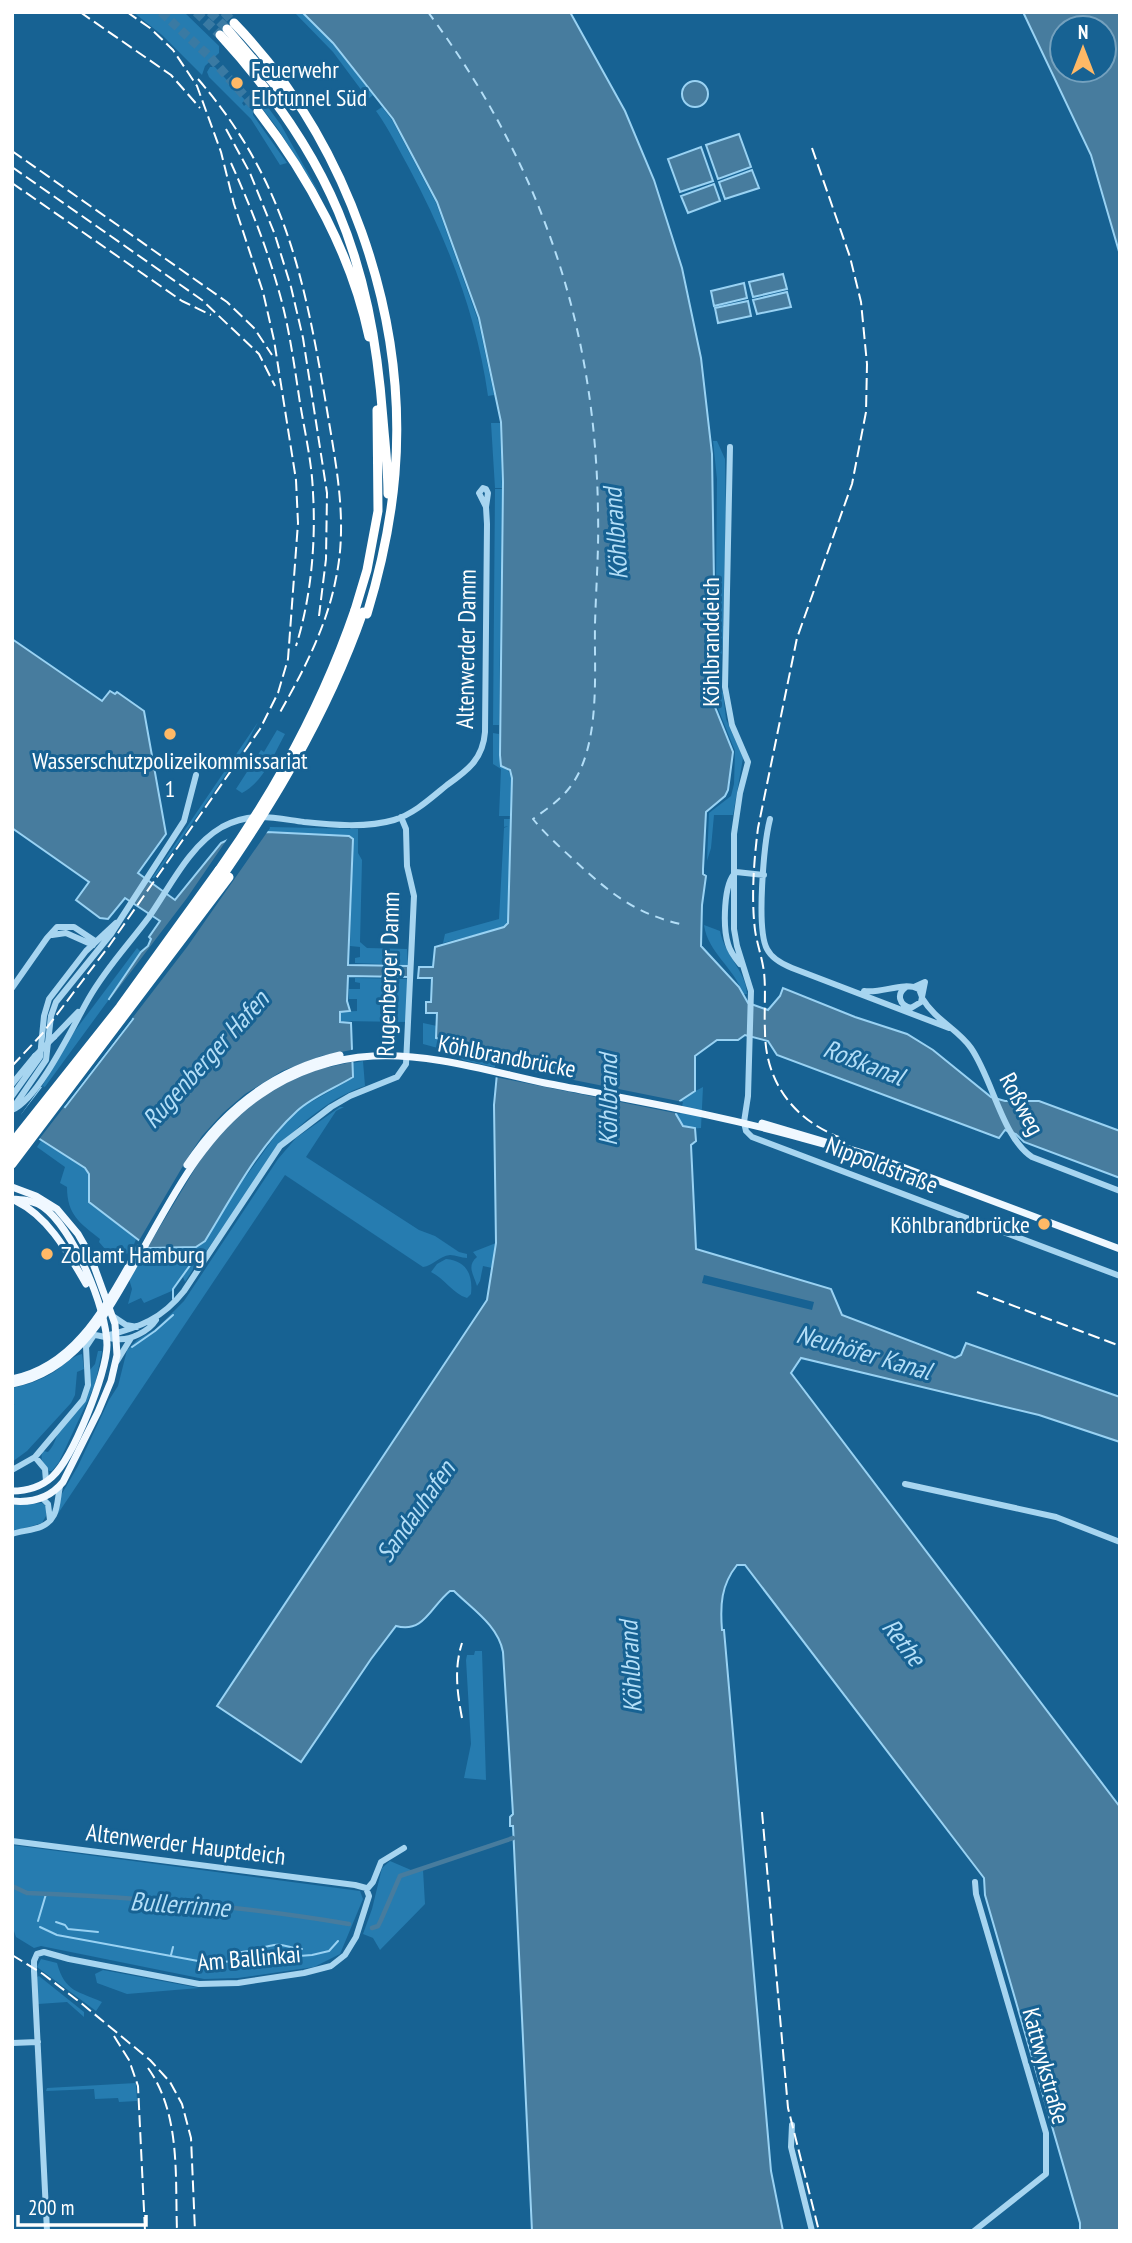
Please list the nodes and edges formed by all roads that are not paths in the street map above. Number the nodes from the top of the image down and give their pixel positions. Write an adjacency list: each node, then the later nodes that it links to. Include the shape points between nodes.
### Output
1 (258, 111): 3 (highway, via 327,221)
2 (360, 270): 3 (highway); 6 (highway, via 380,372 388,492); 6 (highway, via 335,201 298,134 227,29 285,95 324,150 365,242 387,328 397,433 394,482)
3 (366, 323): 6 (highway, via 376,393)
4 (730, 447): 11 (street, Köhlbranddeich, via 725,687 732,725 748,762 734,830)
5 (486, 507): 8 (street, Altenwerder Damm, via 483,747 471,767)
6 (382, 530): 29 (highway, bridge, via 318,703 274,785 126,998); 30 (highway, bridge, via 352,642 286,780 217,885); 31 (highway, bridge, via 375,588 356,645 296,773 203,914)
7 (196, 775): 15 (street, via 187,816 120,919)
8 (401, 817): 20 (street, Altenwerder Damm, via 366,824 303,822 275,816 243,819 221,828 204,840); 39 (street, Rugenberger Damm, via 414,896 408,1058 402,1072 331,1107 280,1146 184,1291)
9 (770, 819): 10 (street, Roßweg)
10 (764, 856): 12 (street, via 758,867); 13 (street, Roßweg)
11 (736, 872): 12 (street); 28 (street, Köhlbranddeich, via 735,941 751,1001 744,1119)
12 (748, 872): 13 (street)
13 (764, 874): 17 (street, Roßweg, via 762,933 770,954 785,965)
14 (47, 939): 15 (street, via 64,932); 15 (street, via 55,929 66,926 78,929); 18 (street)
15 (94, 945): 26 (street, via 49,999 40,1057); 27 (street, Altenwerder Damm, via 92,958 56,1002 46,1060)
16 (911, 986): 17 (street, Roßweg, via 876,993); 19 (street, Roßweg, via 925,982); 22 (street, via 900,996)
17 (845, 987): 21 (street, Roßweg)
18 (12, 988)
19 (923, 995): 22 (street, via 917,1006); 24 (street, Roßweg)
20 (90, 996): 25 (street, Altenwerder Damm, bridge); 27 (street, Altenwerder Damm, via 50,1067 21,1107)
21 (871, 997): 22 (street, Roßweg); 23 (street, Roßweg)
22 (907, 1007): 23 (street, Roßweg)
23 (939, 1024): 24 (street, Roßweg)
24 (949, 1028): 33 (street, Roßweg, via 972,1050 1018,1145 1032,1157)
25 (12, 1084)
26 (12, 1096)
27 (12, 1110)
28 (749, 1135): 36 (street, Nippoldstraße)
29 (12, 1143)
30 (12, 1156)
31 (12, 1164)
32 (12, 1188): 38 (main road, via 48,1203 92,1262)
33 (1120, 1191)
34 (14, 1199): 37 (main road, via 43,1221); 37 (main road, via 35,1203 48,1212 73,1243)
35 (1120, 1252): 45 (main road, Köhlbrandbrücke, bridge, via 873,1156 783,1128 433,1055 358,1052 293,1070 232,1110 194,1156 87,1330 52,1363)
36 (1120, 1276)
37 (94, 1296): 41 (main road)
38 (114, 1317): 40 (street); 42 (main road)
39 (157, 1318): 40 (street, Rugenberger Damm); 43 (street, Rugenberger Damm)
40 (139, 1326): 42 (street, Rugenberger Damm)
41 (106, 1336): 42 (street, Rugenberger Damm); 46 (street, via 94,1335 87,1344 85,1396); 48 (main road, via 100,1382 64,1462)
42 (117, 1336): 43 (street, Rugenberger Damm); 44 (main road)
43 (133, 1336): 44 (street)
44 (116, 1362): 50 (main road, via 98,1412)
45 (12, 1381)
46 (35, 1457): 47 (street); 48 (street, via 45,1469)
47 (12, 1470)
48 (47, 1481): 51 (main road)
49 (905, 1484): 56 (street, via 1056,1517)
50 (60, 1486): 52 (main road); 54 (street)
51 (12, 1491)
52 (42, 1498): 53 (main road); 54 (street, via 48,1504)
53 (12, 1501)
54 (50, 1520): 55 (street, via 39,1528)
55 (12, 1534)
56 (1120, 1542)
57 (12, 1841): 60 (street, Altenwerder Hauptdeich)
58 (404, 1848): 60 (street, via 381,1863)
59 (975, 1882): 66 (street, Kattwykstraße, via 1046,2133 1046,2174)
60 (367, 1889): 61 (street, Am Ballinkai, via 369,1899 350,1949 331,1966 315,1972 209,1984 37,1954)
61 (37, 2042): 62 (street); 64 (street)
62 (12, 2043)
63 (792, 2124): 65 (street, via 791,2147)
64 (47, 2231)
65 (812, 2231)
66 (974, 2231)

